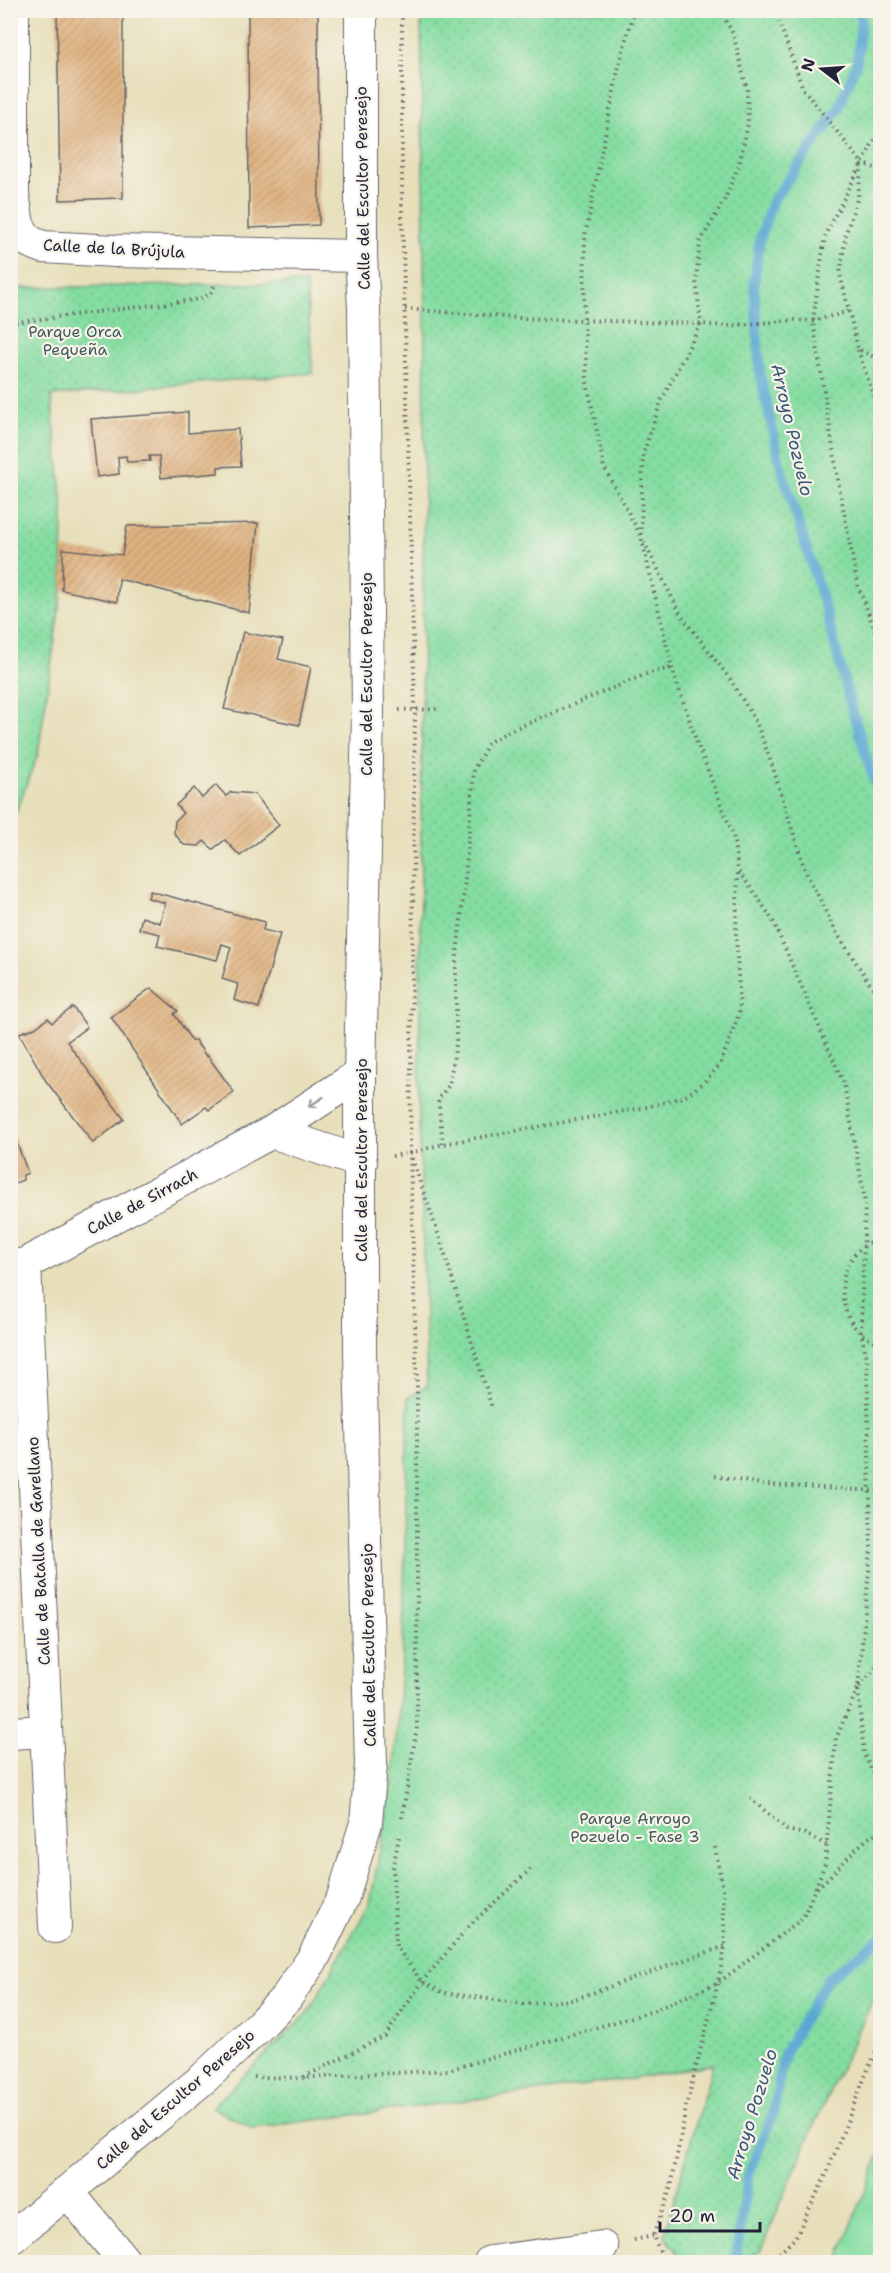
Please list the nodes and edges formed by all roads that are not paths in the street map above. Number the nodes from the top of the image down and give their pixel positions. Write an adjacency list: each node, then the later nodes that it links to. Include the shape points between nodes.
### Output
1 (13, 10): 3 (street, Calle de la Brújula, via 13,194 18,225 28,241 43,247 115,251)
2 (361, 10): 3 (street, Calle del Escultor Peresejo)
3 (361, 255): 4 (street, Calle del Escultor Peresejo, via 368,713)
4 (360, 1074): 5 (street, Calle de Sirrach, one-way to 5); 6 (street, Calle del Escultor Peresejo)
5 (272, 1132): 6 (street); 7 (street, Calle de Sirrach)
6 (361, 1162): 11 (street, Calle del Escultor Peresejo, via 360,1352 371,1764 366,1823 343,1897 314,1957 286,1998 205,2077)
7 (18, 1266): 8 (street, Calle de Batalla de Garellano)
8 (46, 1731): 9 (street); 10 (street, Calle de Batalla de Garellano)
9 (10, 1733)
10 (55, 1927)
11 (68, 2192): 12 (street, Calle del Escultor Peresejo); 14 (street)
12 (10, 2239)
13 (602, 2247): 15 (street)
14 (125, 2262)
15 (490, 2262)

